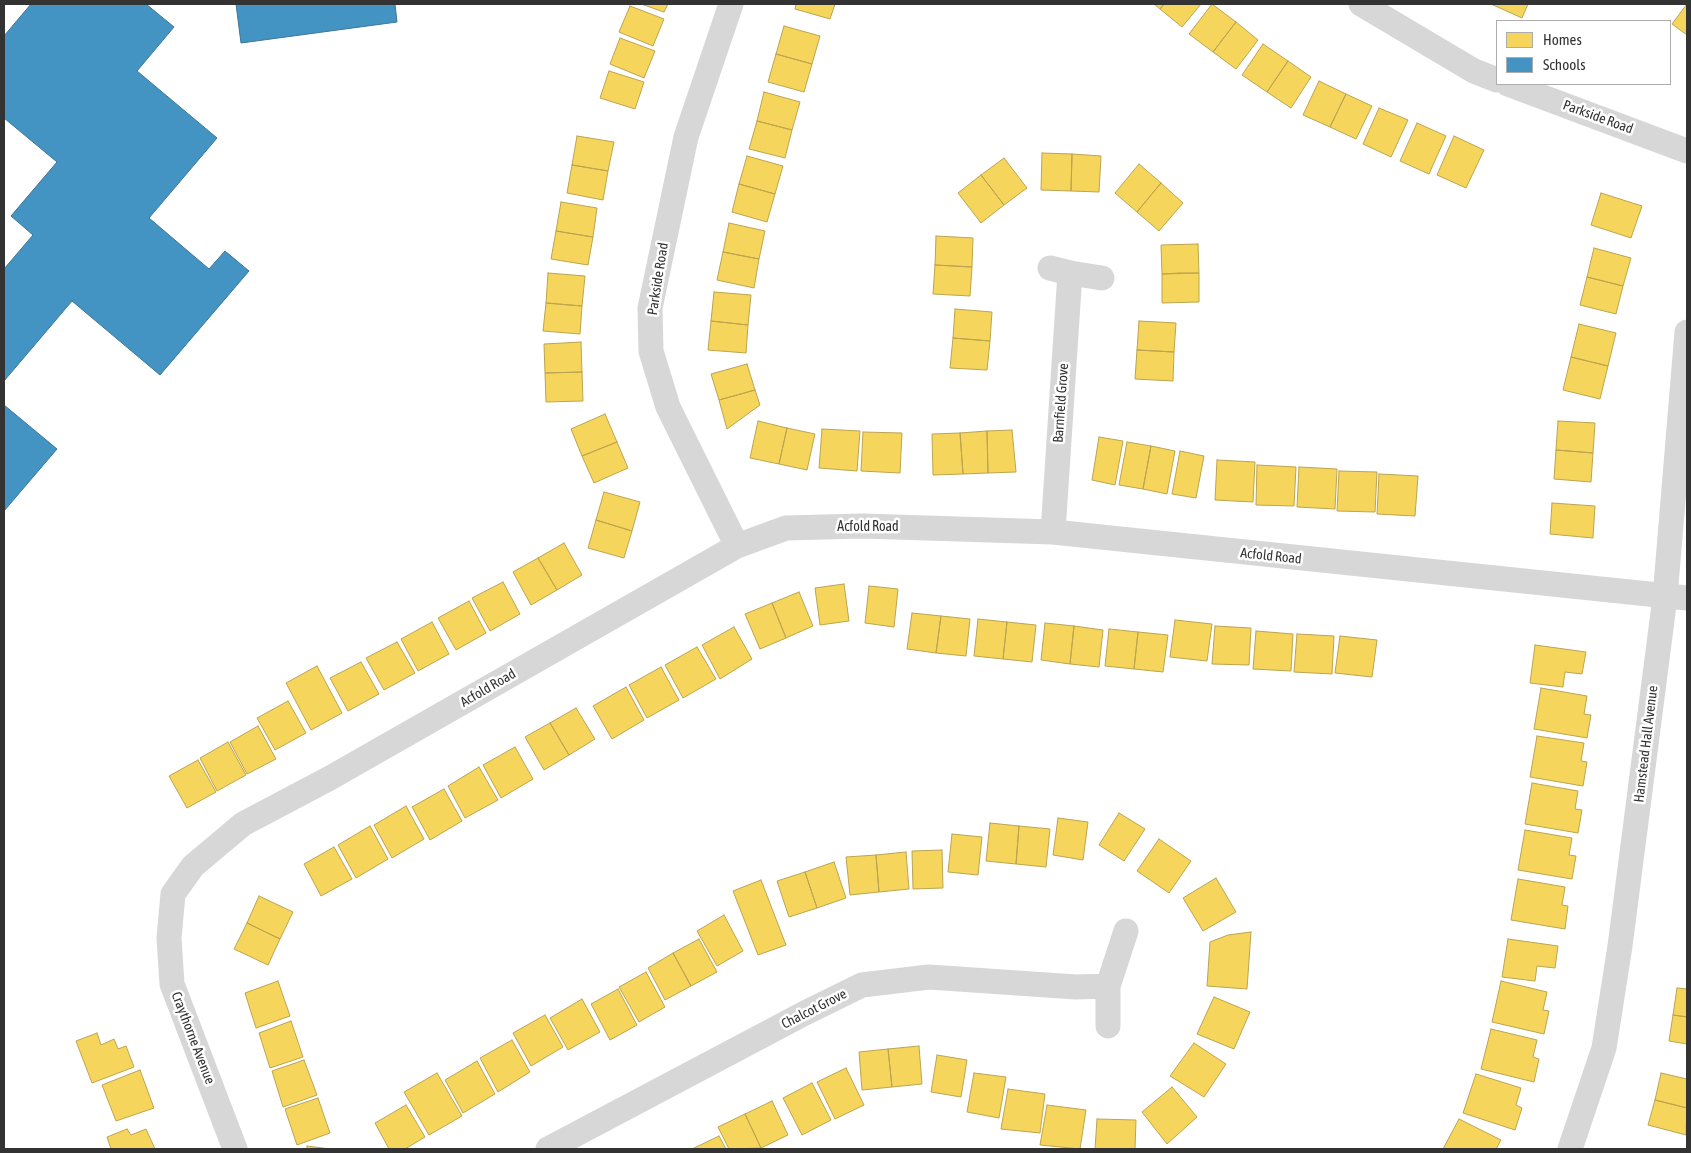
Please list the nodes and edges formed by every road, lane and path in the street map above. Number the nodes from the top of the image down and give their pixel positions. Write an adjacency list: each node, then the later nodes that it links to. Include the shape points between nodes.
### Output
1 (731, 4): 9 (street, Parkside Road, via 686,137 650,308 652,352 668,407)
2 (1361, 4): 3 (street, via 1474,71)
3 (1496, 80)
4 (1511, 85): 5 (street, Parkside Road)
5 (1687, 151)
6 (1102, 278): 8 (street, Barnfield Grove, via 1060,271)
7 (1687, 332): 10 (street, Hamstead Hall Avenue)
8 (1052, 532): 9 (street, Acfold Road, via 864,526 786,528); 10 (street, Acfold Road)
9 (737, 546): 11 (street, Acfold Road, via 330,778 243,824 193,866)
10 (1676, 598): 17 (street, Hamstead Hall Avenue, via 1604,1048)
11 (173, 894): 15 (street, Craythorne Avenue, via 169,938 172,984)
12 (1126, 931): 13 (street)
13 (1108, 986): 14 (street); 16 (street, Chalcot Grove, via 1076,987 928,977 862,985)
14 (1108, 1026)
15 (236, 1149)
16 (548, 1149)
17 (1570, 1149)

